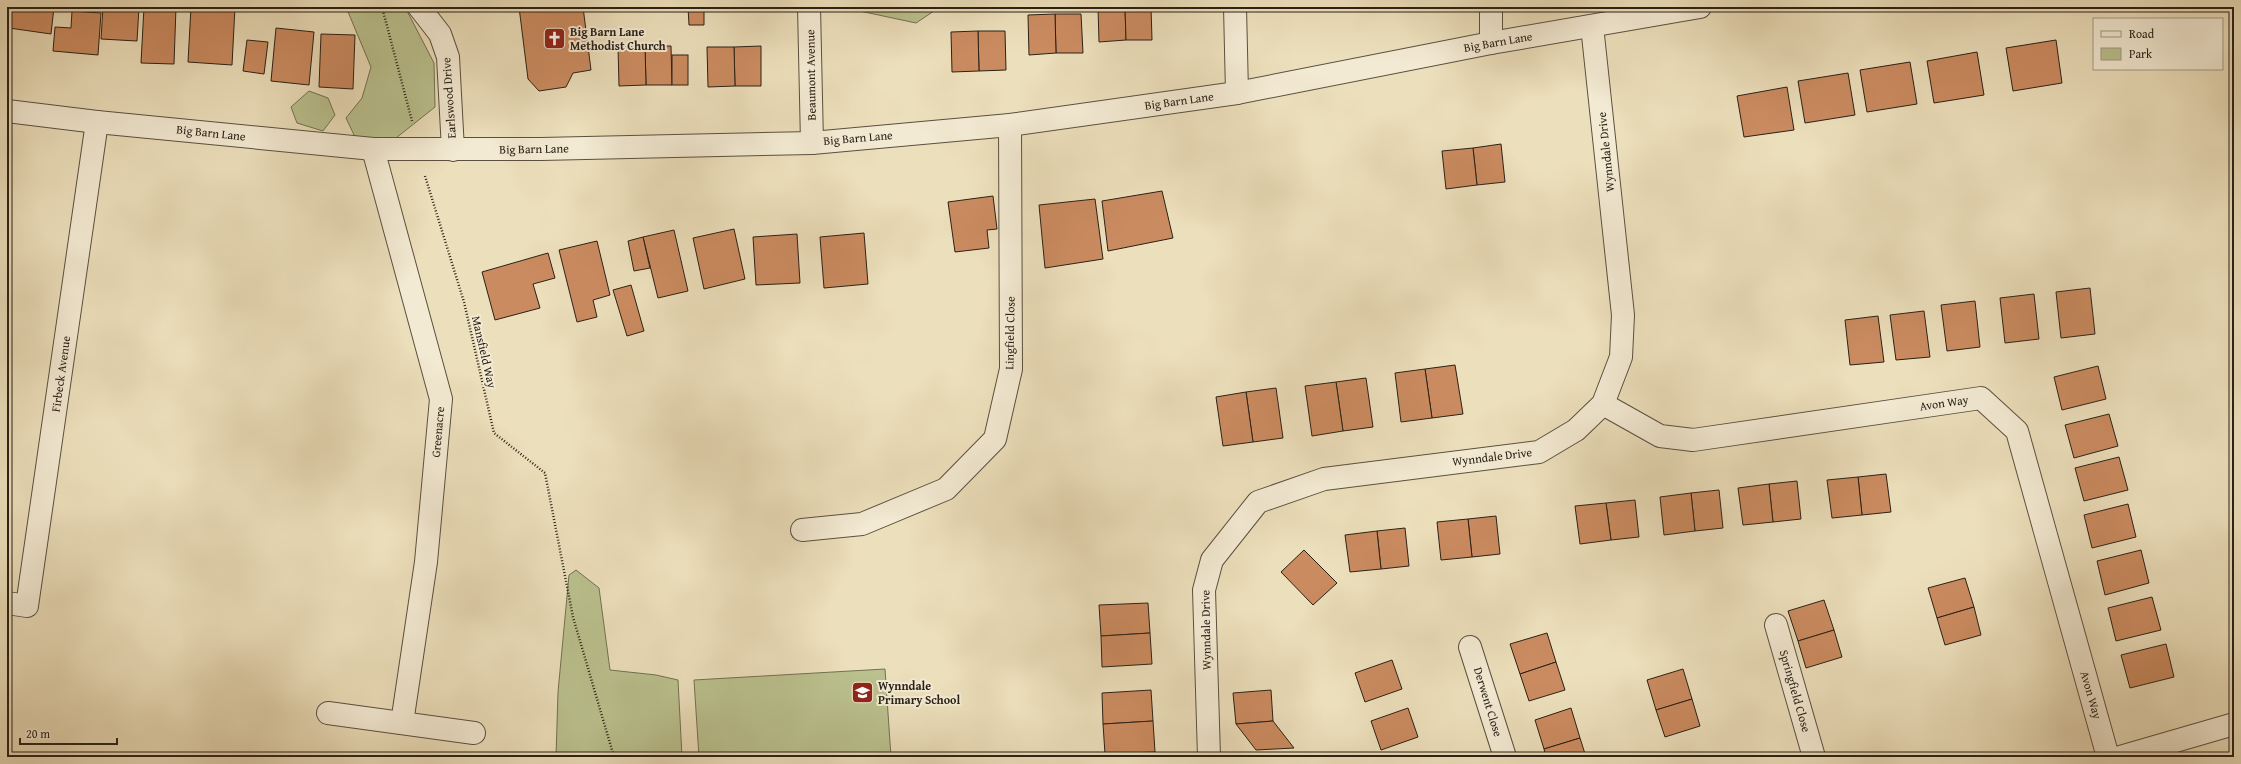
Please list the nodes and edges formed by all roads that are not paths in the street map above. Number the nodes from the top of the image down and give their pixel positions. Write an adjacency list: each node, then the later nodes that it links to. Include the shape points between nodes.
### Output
1 (419, 7): 14 (street, Earlswood Drive, via 440,34 448,57)
2 (809, 7): 12 (street, Beaumont Avenue)
3 (1235, 7): 8 (street)
4 (1491, 7): 7 (street)
5 (1700, 7): 6 (street, Big Barn Lane)
6 (1592, 26): 7 (street, Big Barn Lane); 15 (street, Wynndale Drive, via 1623,315 1621,357)
7 (1491, 43): 8 (street, Big Barn Lane)
8 (1237, 93): 11 (street, Big Barn Lane)
9 (7, 111): 10 (street, Big Barn Lane)
10 (97, 122): 13 (street, Big Barn Lane); 17 (street, Firbeck Avenue, via 27,606)
11 (1010, 125): 12 (street, Big Barn Lane); 16 (street, Lingfield Close, via 1011,369 995,439 946,489 862,524)
12 (812, 143): 14 (street, Big Barn Lane)
13 (373, 149): 14 (street, Big Barn Lane); 21 (street, Greenacre, via 441,399 426,562)
14 (453, 150)
15 (1603, 404): 24 (street, Wynndale Drive, via 1576,430 1539,452 1324,479 1258,502 1212,560 1204,590); 27 (street, Avon Way, via 1660,436 1693,440 1981,398 2017,431)
16 (802, 530)
17 (7, 603)
18 (1776, 625): 26 (street, Springfield Close)
19 (1470, 647): 25 (street, Derwent Close)
20 (328, 713): 21 (street)
21 (402, 723): 23 (street)
22 (2234, 724): 28 (street)
23 (474, 733)
24 (1209, 757)
25 (1505, 757)
26 (1814, 757)
27 (2108, 757)
28 (2120, 757)

